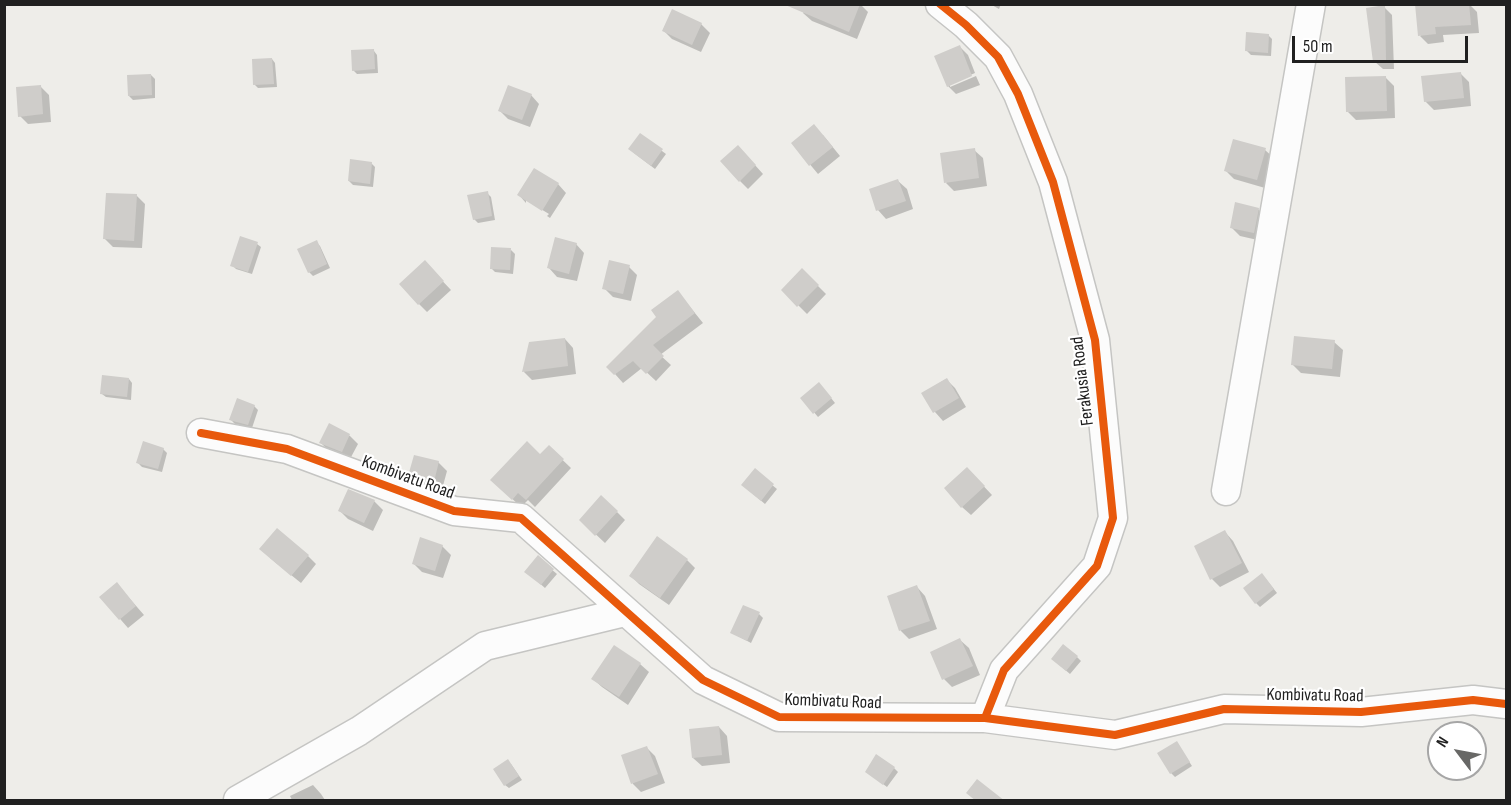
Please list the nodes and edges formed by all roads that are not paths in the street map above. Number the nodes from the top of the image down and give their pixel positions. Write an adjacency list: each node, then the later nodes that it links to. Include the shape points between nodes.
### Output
1 (940, 4): 7 (street, Ferakusia Road, via 998,57 1018,94 1053,182 1095,340 1113,518 1097,566 1004,670)
2 (1311, 4): 4 (street)
3 (201, 433): 5 (street, Kombivatu Road, via 287,448 454,512 521,518)
4 (1226, 491)
5 (625, 612): 7 (street, Kombivatu Road, via 703,680 779,717); 8 (street, via 485,646 359,731)
6 (1506, 704): 7 (street, Kombivatu Road, via 1473,700 1362,712 1224,709 1115,735)
7 (985, 718)
8 (238, 801)

